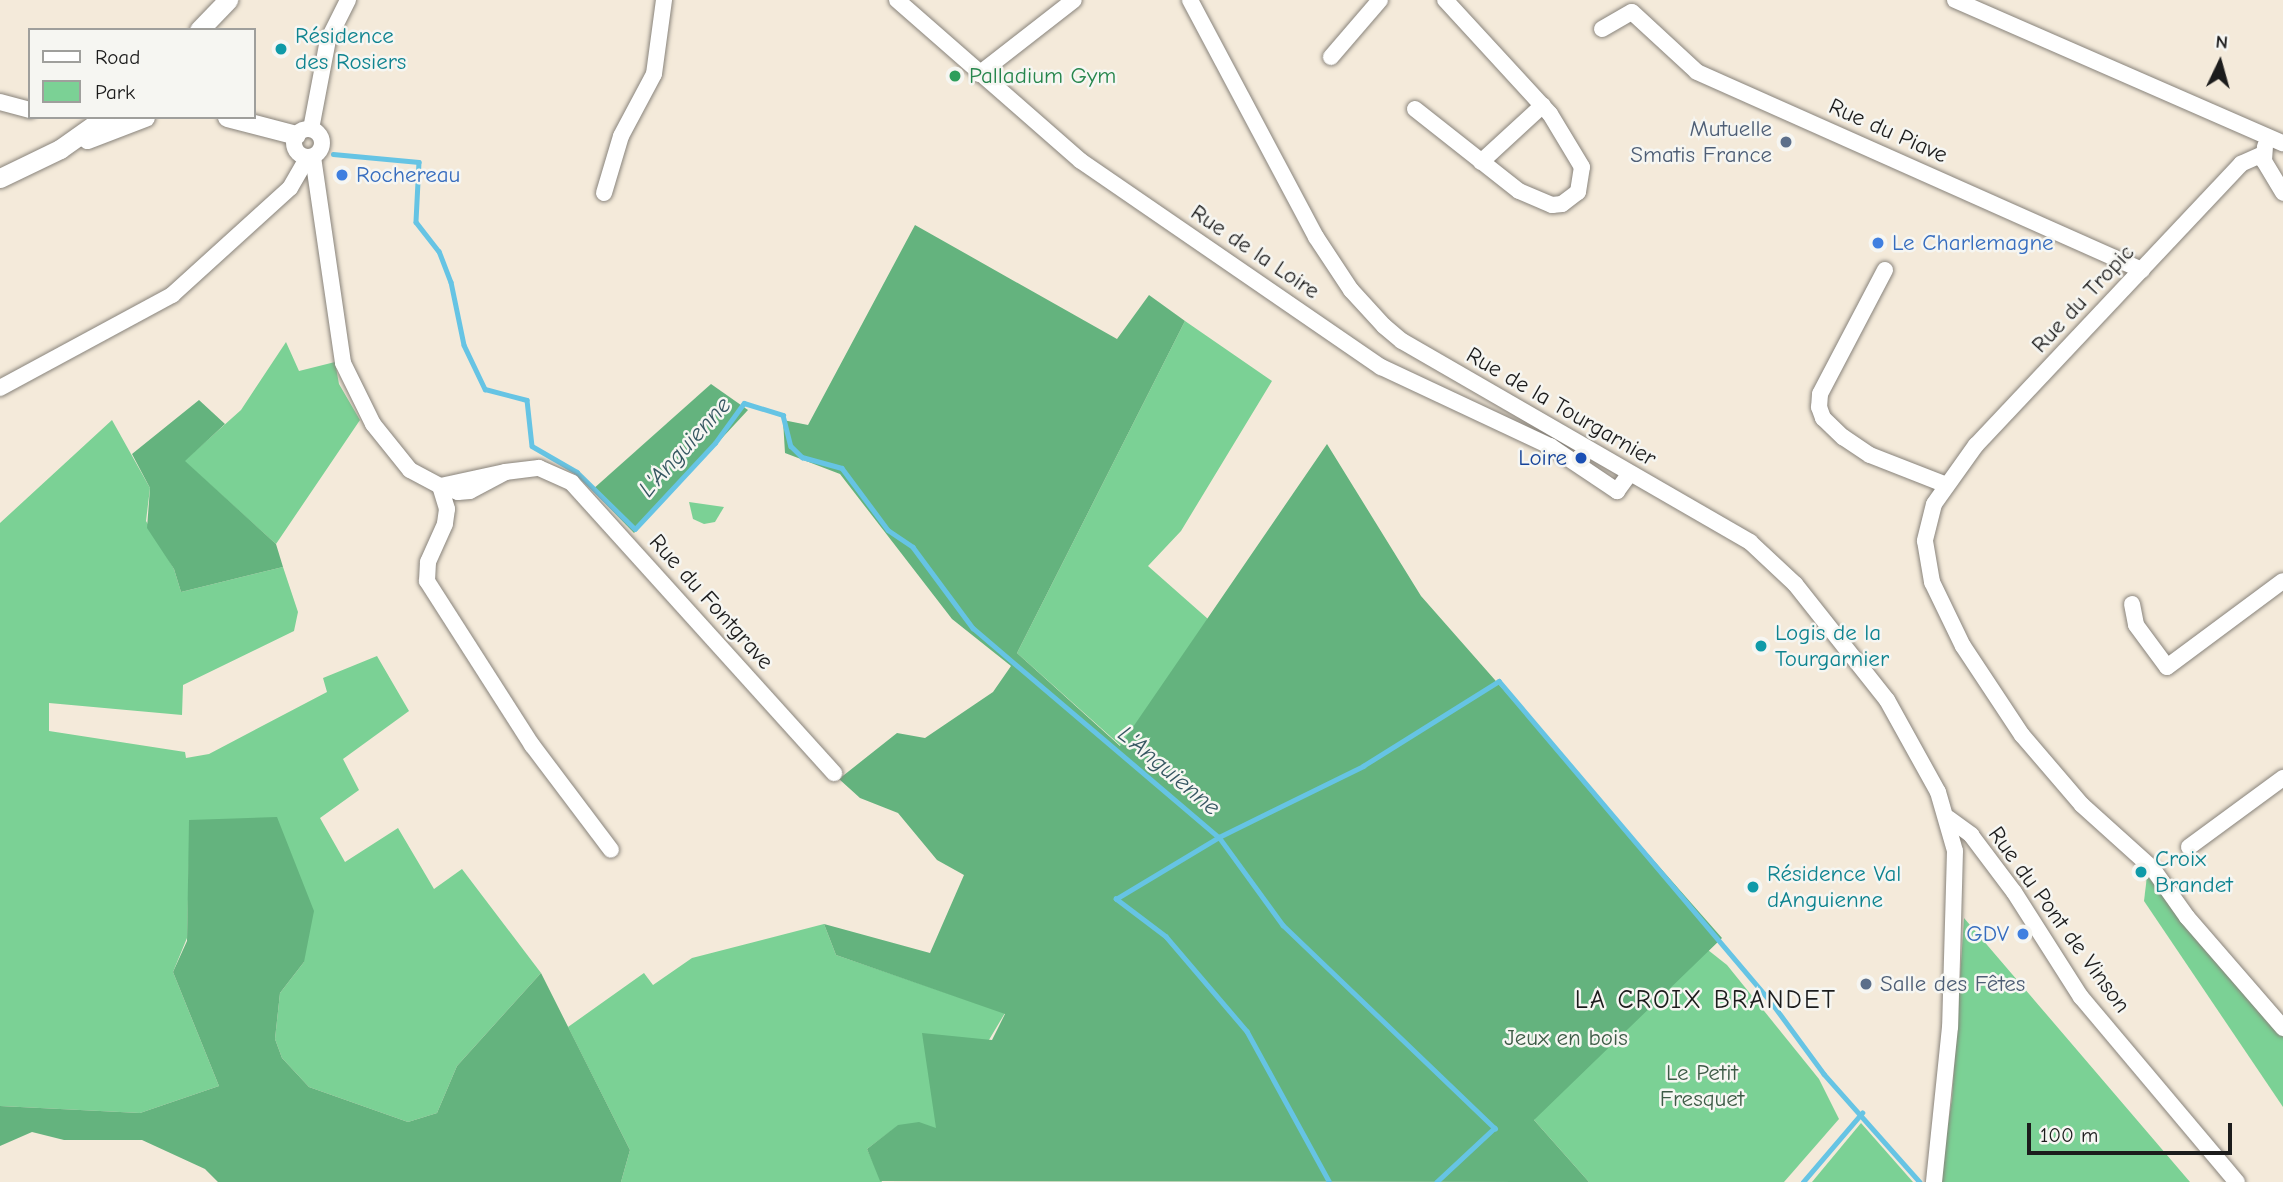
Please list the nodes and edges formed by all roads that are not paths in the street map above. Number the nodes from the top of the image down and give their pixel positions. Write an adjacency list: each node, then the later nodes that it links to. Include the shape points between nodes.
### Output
1 (228, 0): 13 (main road)
2 (234, 0): 14 (main road)
3 (240, 0): 15 (main road)
4 (348, 0): 28 (street, via 328,40)
5 (664, 0): 35 (street, via 654,74 621,136)
6 (897, 0): 18 (street, Rue de la Loire)
7 (1073, 0): 18 (street)
8 (1189, 0): 41 (street, Rue de la Tourgarnier, via 1304,214 1351,290 1402,341)
9 (1380, 0): 17 (street)
10 (1445, 0): 20 (street)
11 (1955, 0): 27 (street)
12 (1633, 6): 16 (street); 39 (street, Rue du Piave, via 1698,72)
13 (200, 28)
14 (211, 28)
15 (219, 28)
16 (1602, 29)
17 (1331, 57)
18 (979, 74): 43 (street, Rue de la Loire, via 1081,161 1381,367 1550,446)
19 (0, 102): 21 (street)
20 (1543, 105): 31 (street); 31 (street, via 1582,167 1583,181 1572,199 1552,205 1519,191)
21 (28, 109)
22 (1415, 109): 31 (street)
23 (85, 119): 32 (main road)
24 (102, 119): 29 (main road)
25 (140, 119): 29 (main road)
26 (232, 119): 28 (main road)
27 (2276, 140): 30 (street)
28 (305, 146): 34 (street); 37 (street, Rue du Fontgrave)
29 (60, 149): 33 (main road)
30 (2263, 154): 36 (street); 39 (street, Rue du Tropic, via 2241,164)
31 (1481, 162)
32 (0, 167)
33 (0, 178)
34 (285, 191): 37 (street); 40 (street, via 172,295)
35 (604, 193)
36 (2283, 193)
37 (321, 204): 45 (street, Rue du Fontgrave, via 350,385 373,424 410,470)
38 (1885, 270): 44 (street, via 1820,394 1819,407 1823,418 1843,437 1870,454)
39 (2142, 270): 44 (street, Rue du Tropic)
40 (0, 388)
41 (1614, 464): 42 (street, Rue de la Tourgarnier); 43 (street)
42 (1630, 473): 43 (street, Rue de la Loire, via 1617,491); 50 (street, Rue de la Tourgarnier, via 1731,528 1795,584 1887,700)
43 (1603, 481)
44 (1944, 484): 53 (street, via 1928,523 1926,559 1980,678 2059,780 2153,869 2187,917)
45 (440, 486): 48 (street, Rue du Fontgrave, via 470,491 505,472 539,468 572,483); 52 (street, via 447,509 445,524 428,562 427,581 532,745)
46 (2283, 581): 47 (street, via 2166,667 2136,625)
47 (2132, 604)
48 (834, 773)
49 (2283, 778): 51 (street)
50 (1948, 818): 54 (street, via 1956,872 1955,916 1950,1027); 55 (street, Rue du Pont de Vinson, via 1962,825 2014,892 2081,997)
51 (2189, 847)
52 (611, 850)
53 (2283, 1028)
54 (1934, 1182)
55 (2237, 1182)

